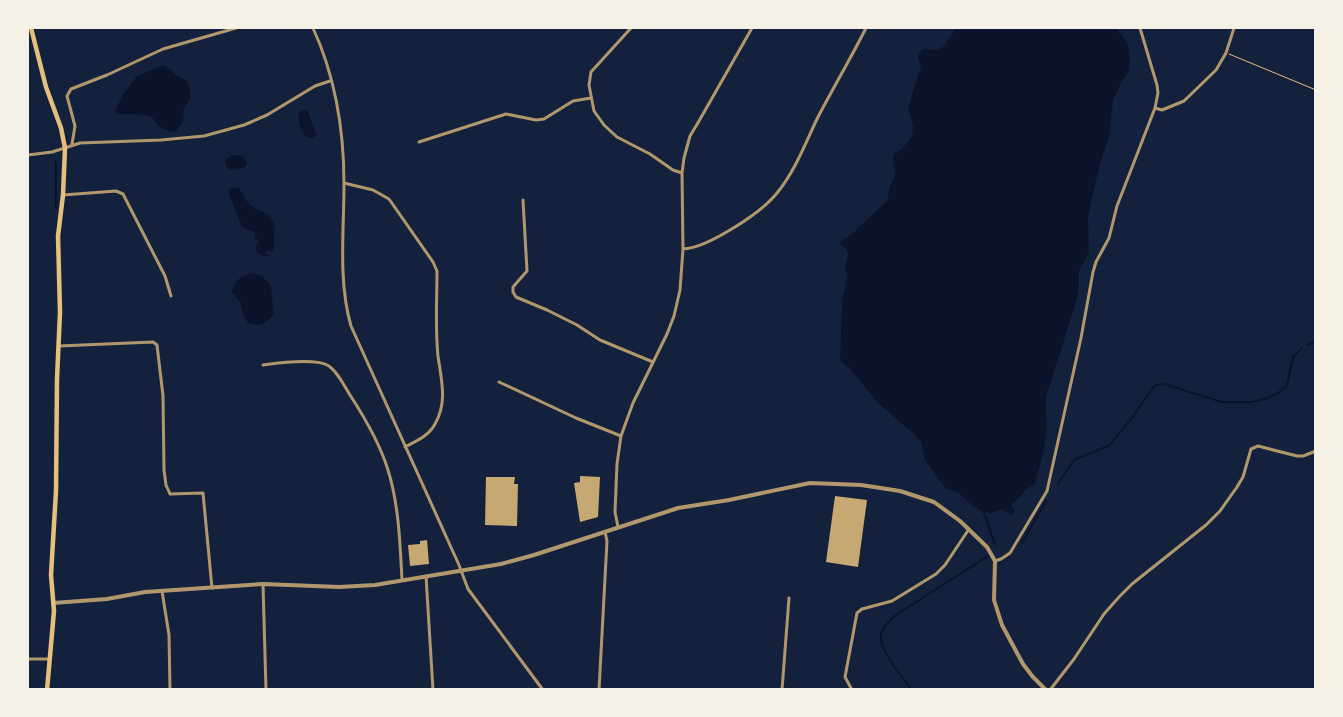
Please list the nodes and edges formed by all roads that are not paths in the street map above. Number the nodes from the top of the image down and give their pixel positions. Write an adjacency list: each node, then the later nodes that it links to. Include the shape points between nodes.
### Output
1 (31, 28): 14 (main road)
2 (236, 28): 13 (street, via 163,50 71,89 67,96 75,126)
3 (313, 28): 9 (street)
4 (630, 28): 10 (street, via 591,72)
5 (752, 28): 16 (street, via 690,136)
6 (866, 28): 20 (street, via 779,191 722,236)
7 (1140, 28): 11 (street, via 1157,86)
8 (1234, 28): 11 (street, via 1216,70 1180,104 1162,110)
9 (330, 81): 13 (street, via 315,86 258,119 204,136); 17 (street, via 341,127)
10 (590, 98): 12 (street, via 572,100 544,119 506,114); 16 (street, via 598,118 610,131)
11 (1155, 108): 32 (street, via 1093,272 1047,491 1010,553)
12 (419, 142)
13 (72, 144): 14 (street)
14 (65, 148): 15 (street); 18 (main road)
15 (28, 155)
16 (682, 173): 20 (street)
17 (344, 183): 27 (street, via 348,314); 27 (street, via 373,190 389,199 437,271 442,403 431,430)
18 (63, 195): 21 (street, via 116,191 123,194 165,276); 22 (main road, via 58,236)
19 (523, 200): 23 (street, via 527,271 513,287 514,295 577,325 600,340)
20 (683, 249): 23 (street, via 676,309)
21 (171, 296)
22 (59, 346): 37 (street, via 153,342 157,345 163,396 162,446 166,485 170,494 203,493); 40 (main road, via 51,575)
23 (653, 362): 26 (street)
24 (263, 365): 35 (street, via 295,361 326,364 344,385 388,469 398,526)
25 (499, 382): 26 (street)
26 (621, 436): 29 (street, via 615,512)
27 (404, 447): 33 (street)
28 (1316, 451): 52 (street, via 1297,456 1254,447 1249,452 1243,476 1217,514 1119,597)
29 (618, 527): 30 (street, via 678,508 816,482 877,487 919,496 934,502); 31 (street)
30 (969, 529): 32 (street); 50 (street, via 936,574 892,601 857,613 845,677)
31 (605, 532): 33 (street, via 534,556); 48 (street)
32 (995, 560): 51 (street, via 994,600 1002,627 1022,664)
33 (460, 570): 34 (street); 47 (street, via 468,589)
34 (426, 576): 35 (street); 46 (street)
35 (402, 580): 36 (street, via 353,587)
36 (263, 584): 37 (street); 45 (street)
37 (212, 589): 38 (street)
38 (162, 591): 40 (street); 44 (street, via 169,635)
39 (789, 598): 49 (street)
40 (53, 603): 42 (main road)
41 (28, 659): 42 (street)
42 (50, 659): 43 (main road)
43 (47, 690)
44 (170, 690)
45 (266, 690)
46 (433, 690)
47 (544, 690)
48 (599, 690)
49 (782, 690)
50 (852, 690)
51 (1046, 690)
52 (1050, 690)

